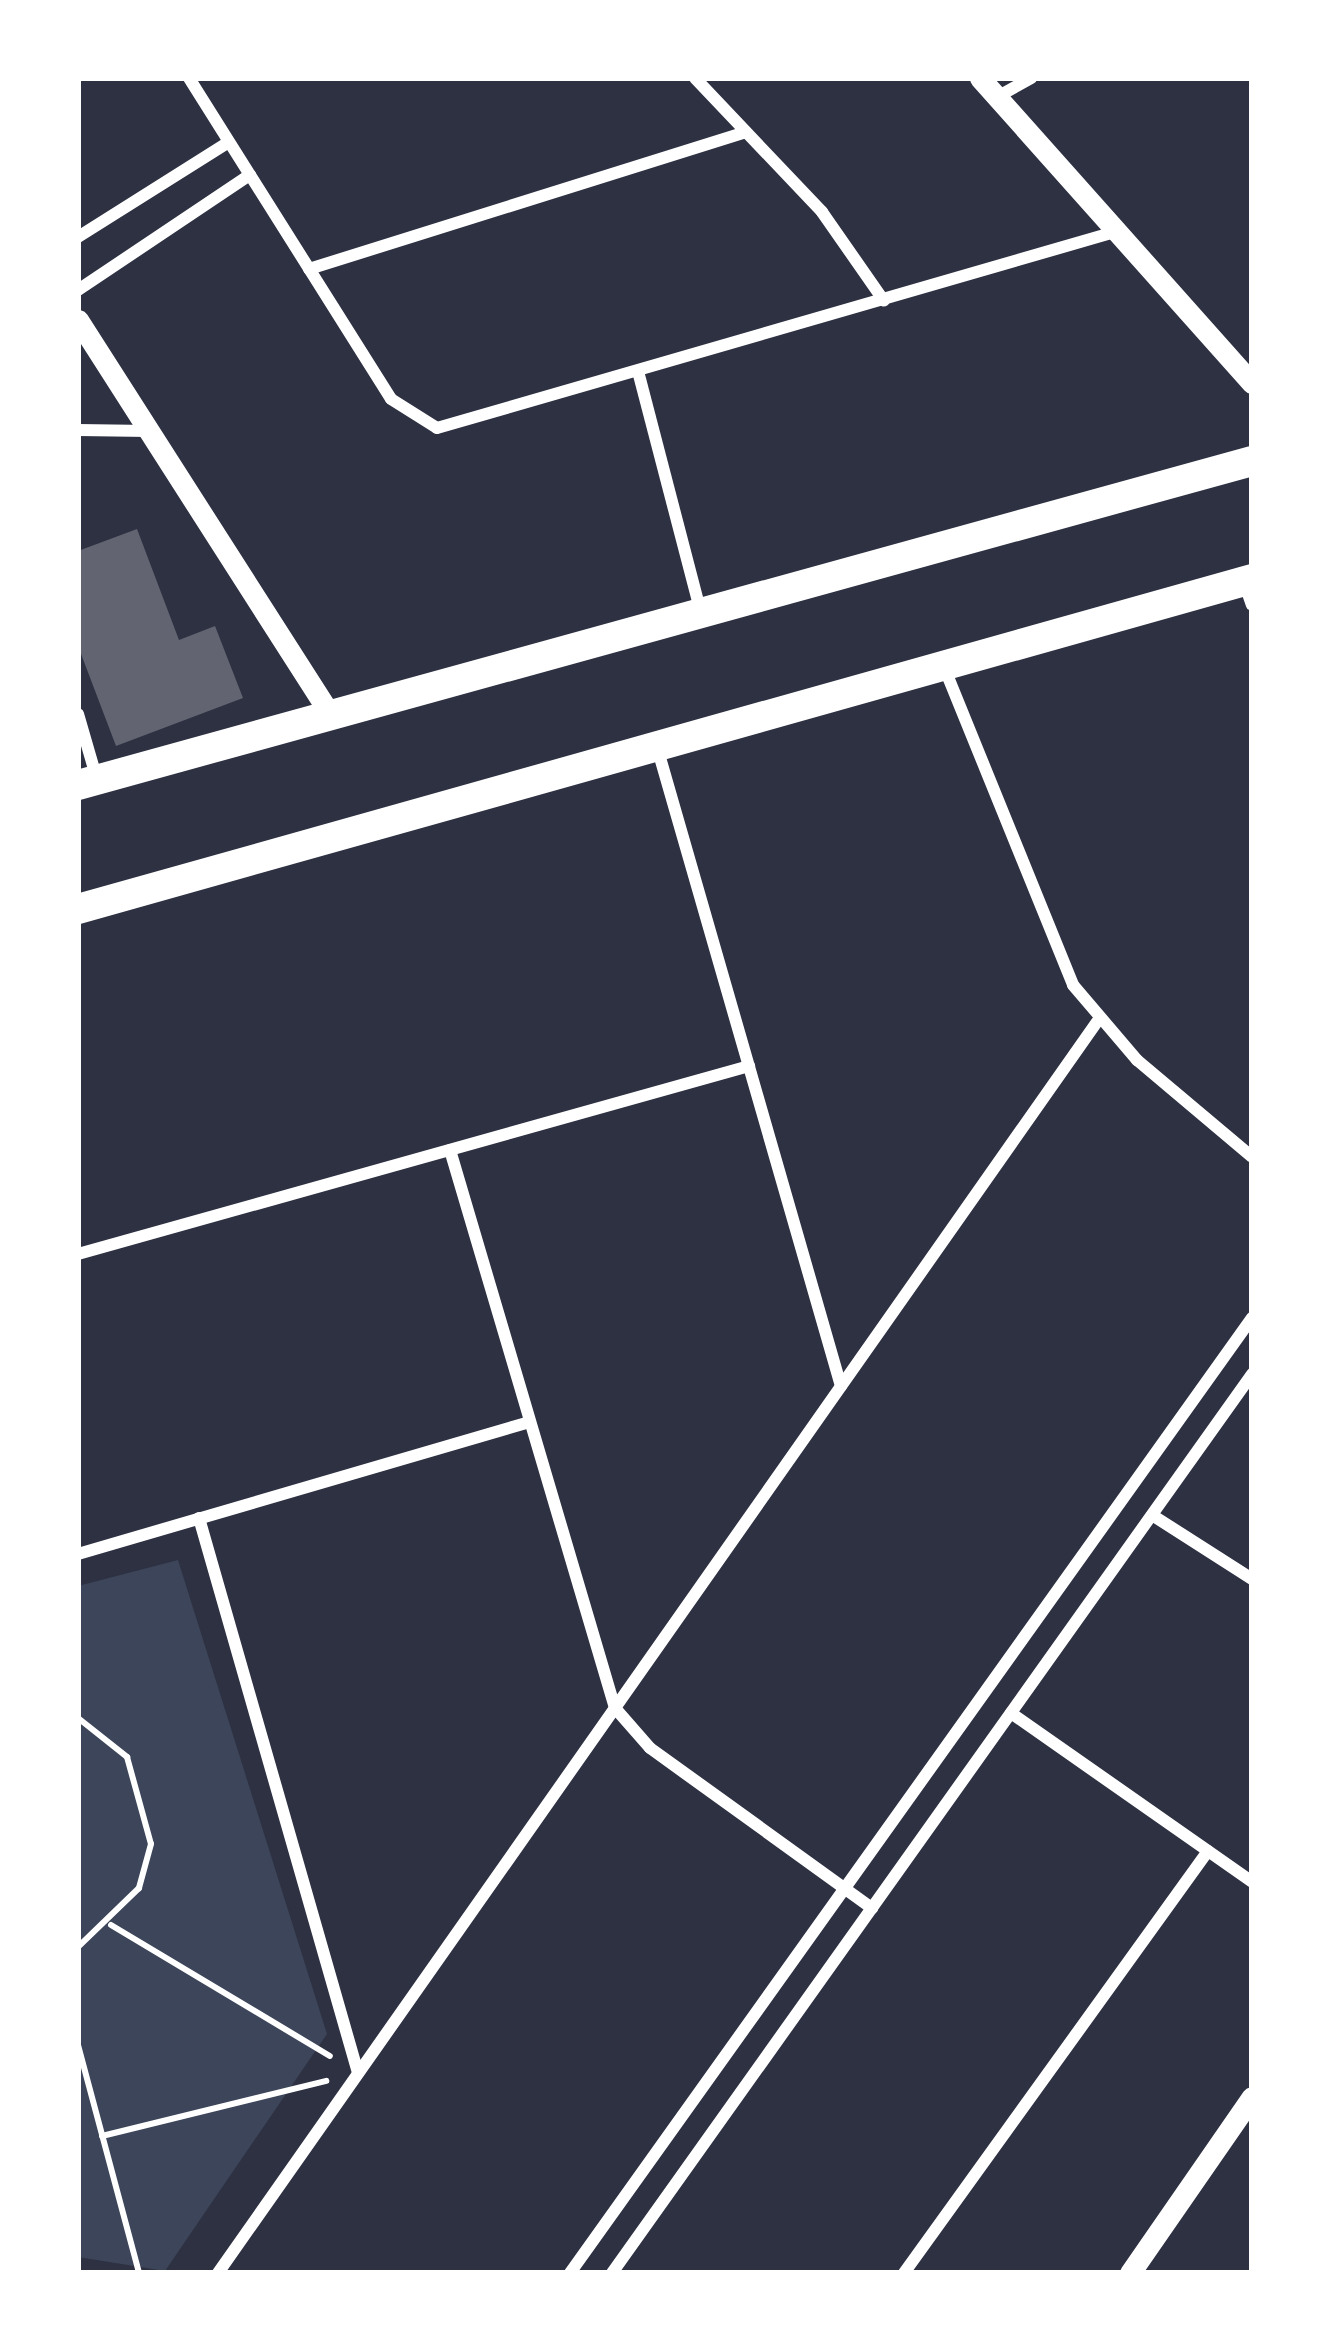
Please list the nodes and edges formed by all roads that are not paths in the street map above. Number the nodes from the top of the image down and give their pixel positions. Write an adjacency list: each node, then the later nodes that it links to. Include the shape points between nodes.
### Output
1 (189, 78): 7 (street)
2 (695, 78): 6 (street)
3 (980, 78): 5 (street)
4 (1031, 78): 5 (street)
5 (997, 97): 9 (street)
6 (746, 132): 11 (street); 13 (street, via 822,212)
7 (229, 142): 8 (street); 10 (street)
8 (250, 175): 11 (street); 12 (street)
9 (1118, 231): 13 (street); 16 (street)
10 (78, 237)
11 (309, 269): 15 (street, via 391,399 455,430)
12 (78, 290)
13 (884, 301): 15 (street)
14 (78, 320): 18 (street)
15 (639, 375): 21 (street)
16 (1252, 382)
17 (78, 430): 18 (street)
18 (152, 431): 24 (street)
19 (1252, 461): 21 (main road)
20 (1249, 588): 22 (main road)
21 (701, 614): 24 (main road)
22 (943, 665): 25 (main road); 28 (street, via 1064,965)
23 (78, 714): 26 (street)
24 (331, 716): 26 (main road)
25 (656, 746): 27 (main road); 29 (street)
26 (87, 783)
27 (78, 909)
28 (1097, 1022): 31 (street); 35 (street)
29 (749, 1066): 30 (street); 35 (street)
30 (450, 1150): 32 (street); 36 (street)
31 (1252, 1156)
32 (78, 1254)
33 (1252, 1318): 45 (street)
34 (1252, 1374): 37 (street)
35 (841, 1386): 41 (street)
36 (526, 1424): 38 (street); 41 (street)
37 (1151, 1515): 40 (street); 42 (street)
38 (199, 1518): 39 (street); 47 (street)
39 (78, 1553)
40 (1252, 1580)
41 (615, 1708): 45 (street, via 650,1748); 47 (street)
42 (1011, 1713): 43 (street); 46 (street)
43 (1208, 1851): 44 (street); 52 (street)
44 (1252, 1882)
45 (845, 1888): 46 (street); 50 (street)
46 (872, 1908): 51 (street)
47 (358, 2073): 49 (street)
48 (1252, 2097): 53 (street)
49 (218, 2273)
50 (570, 2273)
51 (612, 2273)
52 (904, 2273)
53 (1130, 2273)

